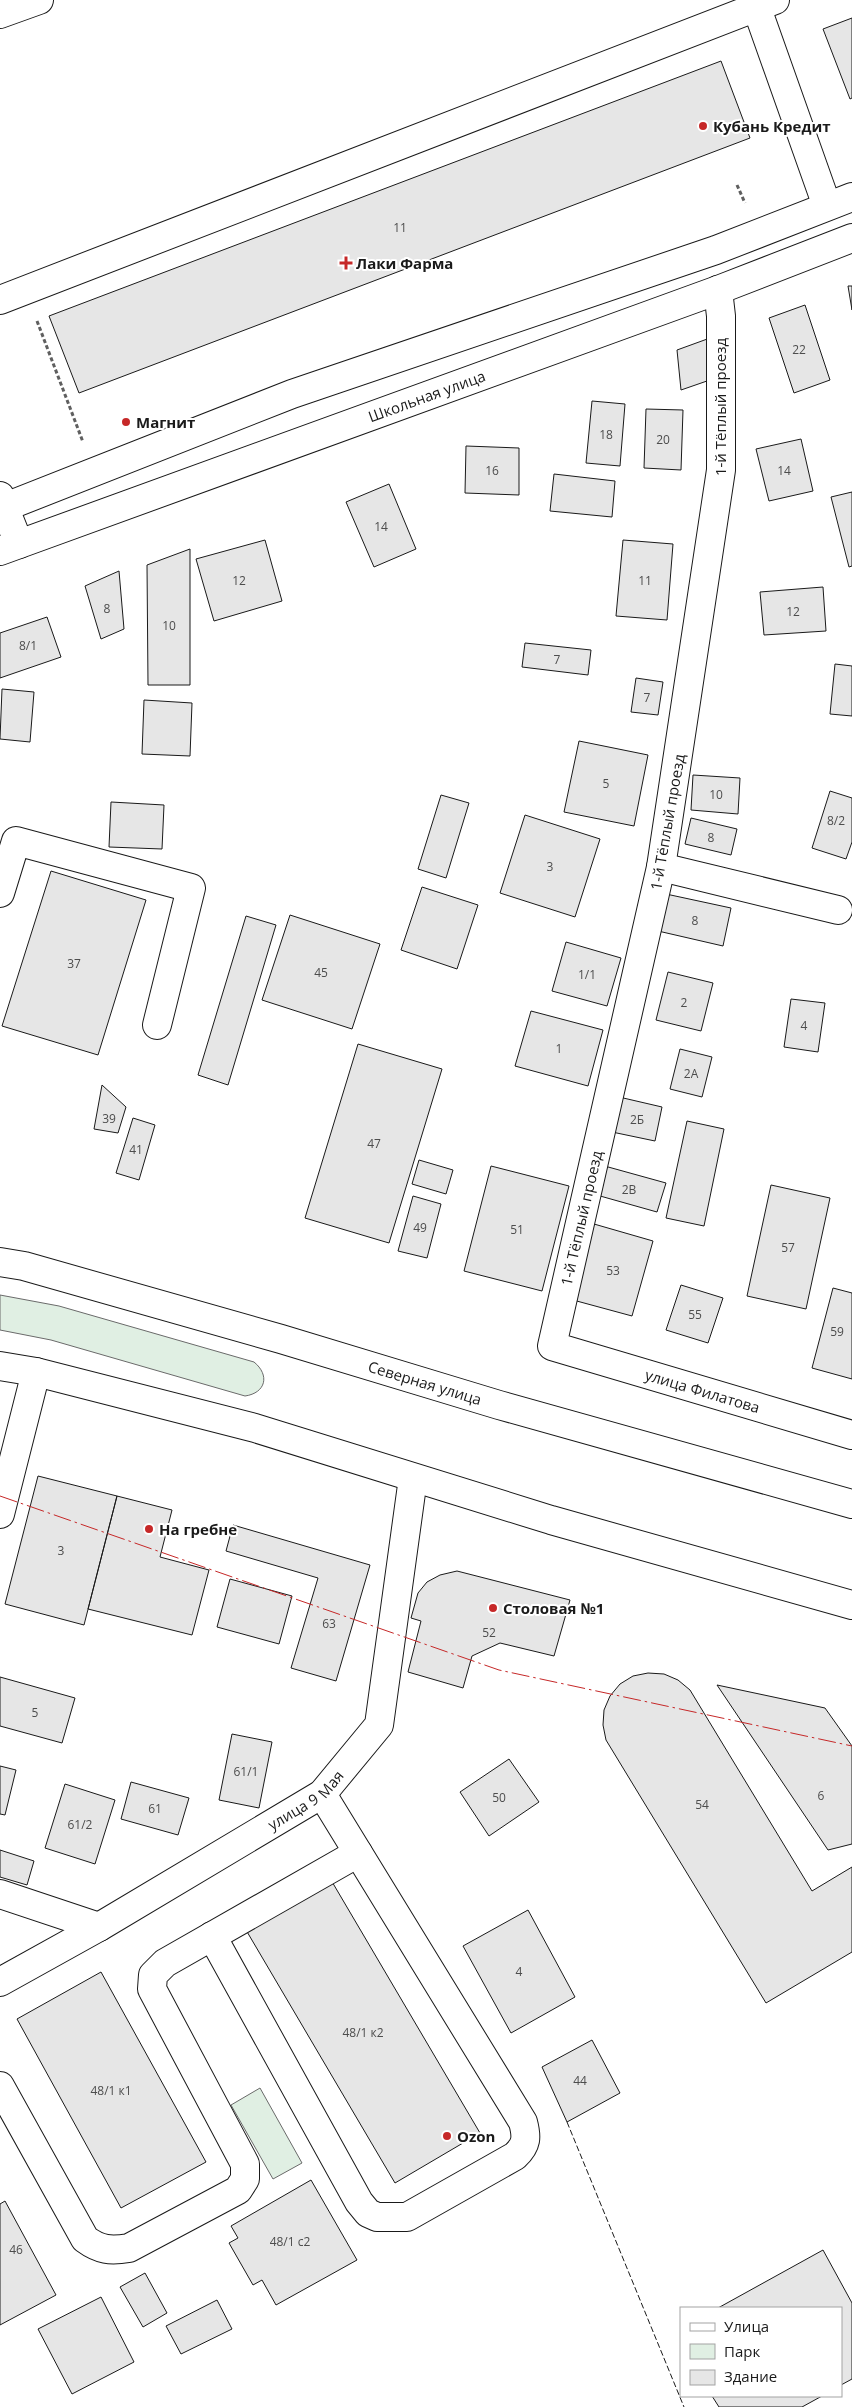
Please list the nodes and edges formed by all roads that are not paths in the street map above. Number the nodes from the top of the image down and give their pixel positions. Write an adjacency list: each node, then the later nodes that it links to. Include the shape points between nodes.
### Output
1 (39, 0): 3 (main road)
2 (762, 2): 4 (main road); 7 (main road)
3 (0, 14)
4 (840, 201): 8 (main road, via 716,250 292,394)
5 (852, 238): 6 (main road, Школьная улица)
6 (718, 290): 9 (main road, Школьная улица); 10 (main road, 1-й Тёплый проезд, via 721,316 721,470)
7 (0, 300)
8 (2, 504): 9 (main road)
9 (9, 548)
10 (661, 867): 12 (main road); 15 (main road, 1-й Тёплый проезд)
11 (0, 893): 13 (main road, via 16,841 191,888)
12 (838, 910)
13 (157, 1025)
14 (8, 1262): 20 (main road, Северная улица)
15 (552, 1346): 18 (main road, улица Филатова)
16 (0, 1366): 17 (main road)
17 (36, 1372): 19 (main road, via 256,1428); 21 (main road)
18 (852, 1435)
19 (413, 1478): 22 (main road); 24 (main road, улица 9 Мая, via 379,1725)
20 (852, 1504)
21 (0, 1514)
22 (840, 1602): 23 (main road)
23 (852, 1612)
24 (322, 1794): 25 (main road); 27 (main road, улица 9 Мая)
25 (358, 1853): 28 (main road); 28 (main road, via 523,2122 527,2135 524,2148 515,2156 407,2217 377,2217 368,2213)
26 (0, 1894): 27 (main road)
27 (99, 1927): 29 (main road, улица 9 Мая)
28 (212, 1936): 30 (main road, via 152,1975 152,1989 245,2164 245,2179 238,2190 129,2248 110,2251 96,2248 85,2239)
29 (0, 1982)
30 (0, 2086)

